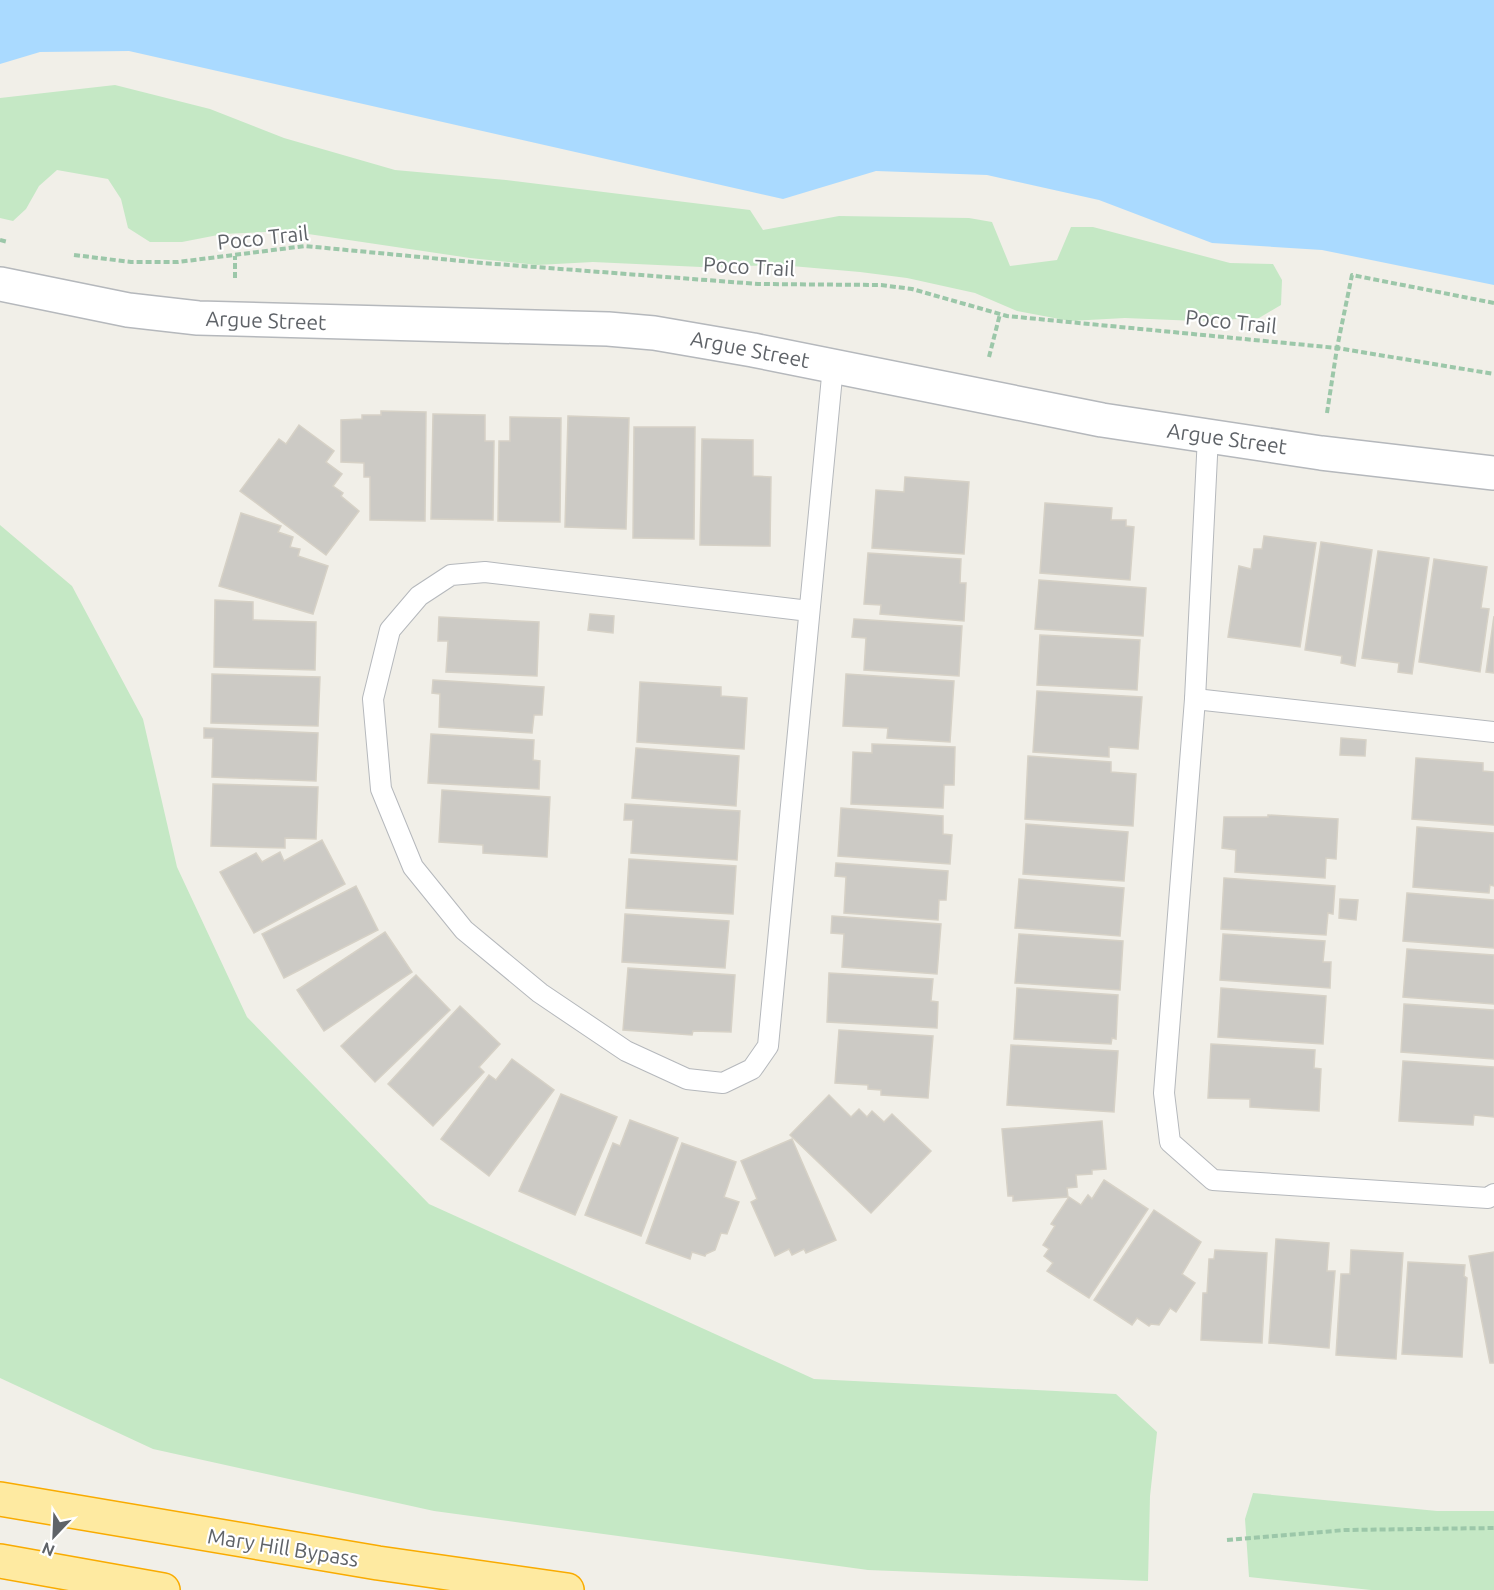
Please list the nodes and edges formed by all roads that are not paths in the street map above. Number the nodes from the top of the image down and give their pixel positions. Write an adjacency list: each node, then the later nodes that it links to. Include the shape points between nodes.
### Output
1 (0, 284): 2 (street, Argue Street, via 128,310 198,318 654,333)
2 (833, 366): 3 (street, Argue Street, via 1102,420); 5 (lane)
3 (1208, 436): 4 (street, Argue Street); 6 (lane)
4 (1494, 473)
5 (809, 611): 5 (lane, via 768,1046 752,1069 723,1083 687,1079 626,1051 540,993 464,930 412,867 381,789 373,699 390,630 419,596 452,575 485,572)
6 (1196, 699): 7 (lane); 8 (lane, via 1164,1093 1170,1142 1213,1180 1488,1198)
7 (1494, 732)
8 (1494, 1194)
9 (0, 1499): 12 (highway, Mary Hill Bypass, via 378,1563)
10 (0, 1561): 11 (highway)
11 (163, 1590)
12 (567, 1590)

